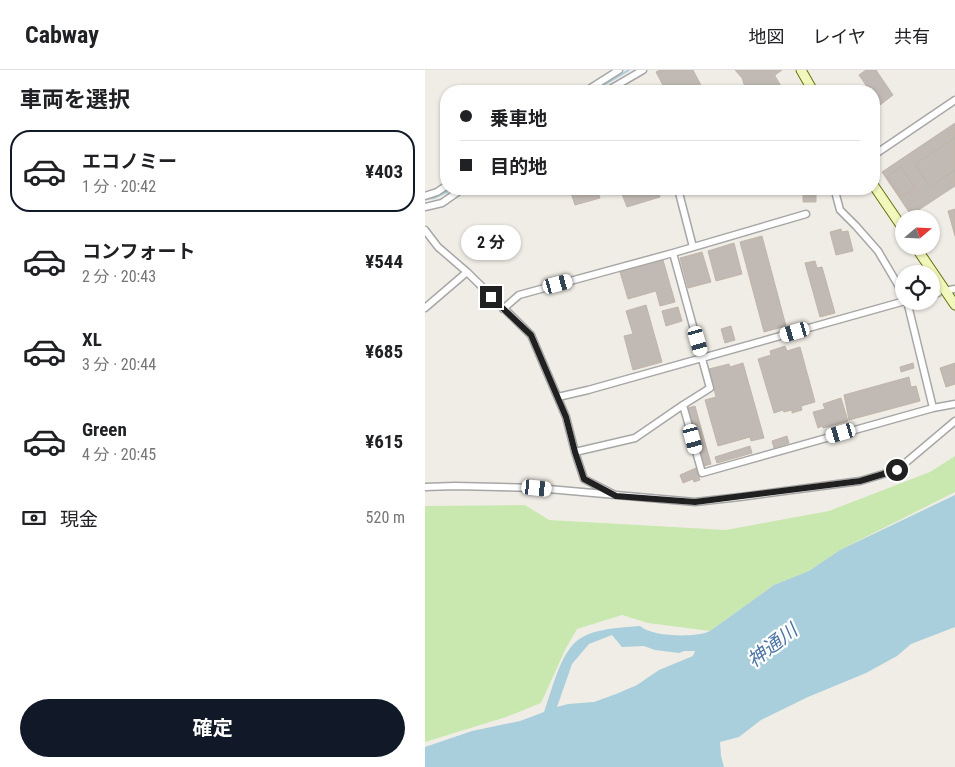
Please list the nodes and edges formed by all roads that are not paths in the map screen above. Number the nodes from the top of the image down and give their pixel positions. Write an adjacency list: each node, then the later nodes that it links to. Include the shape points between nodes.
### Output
1 (619, 70): 4 (street)
2 (643, 70): 5 (street)
3 (801, 70): 6 (street)
4 (595, 85)
5 (617, 85)
6 (810, 85)
7 (955, 100): 8 (street)
8 (880, 151)
9 (440, 190): 14 (street)
10 (453, 195): 15 (street)
11 (680, 195): 19 (street)
12 (836, 195): 23 (street, via 840,210 878,252)
13 (880, 195): 17 (street)
14 (425, 196)
15 (425, 207)
16 (807, 214): 19 (street)
17 (895, 217)
18 (425, 230): 22 (street, via 438,247)
19 (693, 247): 20 (street)
20 (673, 253): 27 (street, via 519,295); 29 (street)
21 (921, 255): 25 (street)
22 (467, 272): 26 (street); 27 (street)
23 (895, 280)
24 (895, 304): 29 (street)
25 (955, 306)
26 (425, 308)
27 (503, 309): 30 (street, via 531,335)
28 (908, 310): 33 (street)
29 (703, 358): 30 (street); 32 (street, via 710,388)
30 (558, 397): 35 (street)
31 (955, 404): 33 (street)
32 (683, 405): 33 (street, via 702,473); 35 (street, via 635,438)
33 (933, 408)
34 (955, 421): 37 (street, via 897,470 860,481 695,502)
35 (575, 452): 37 (street, via 584,479)
36 (425, 487): 37 (street, via 537,488)
37 (616, 496)

